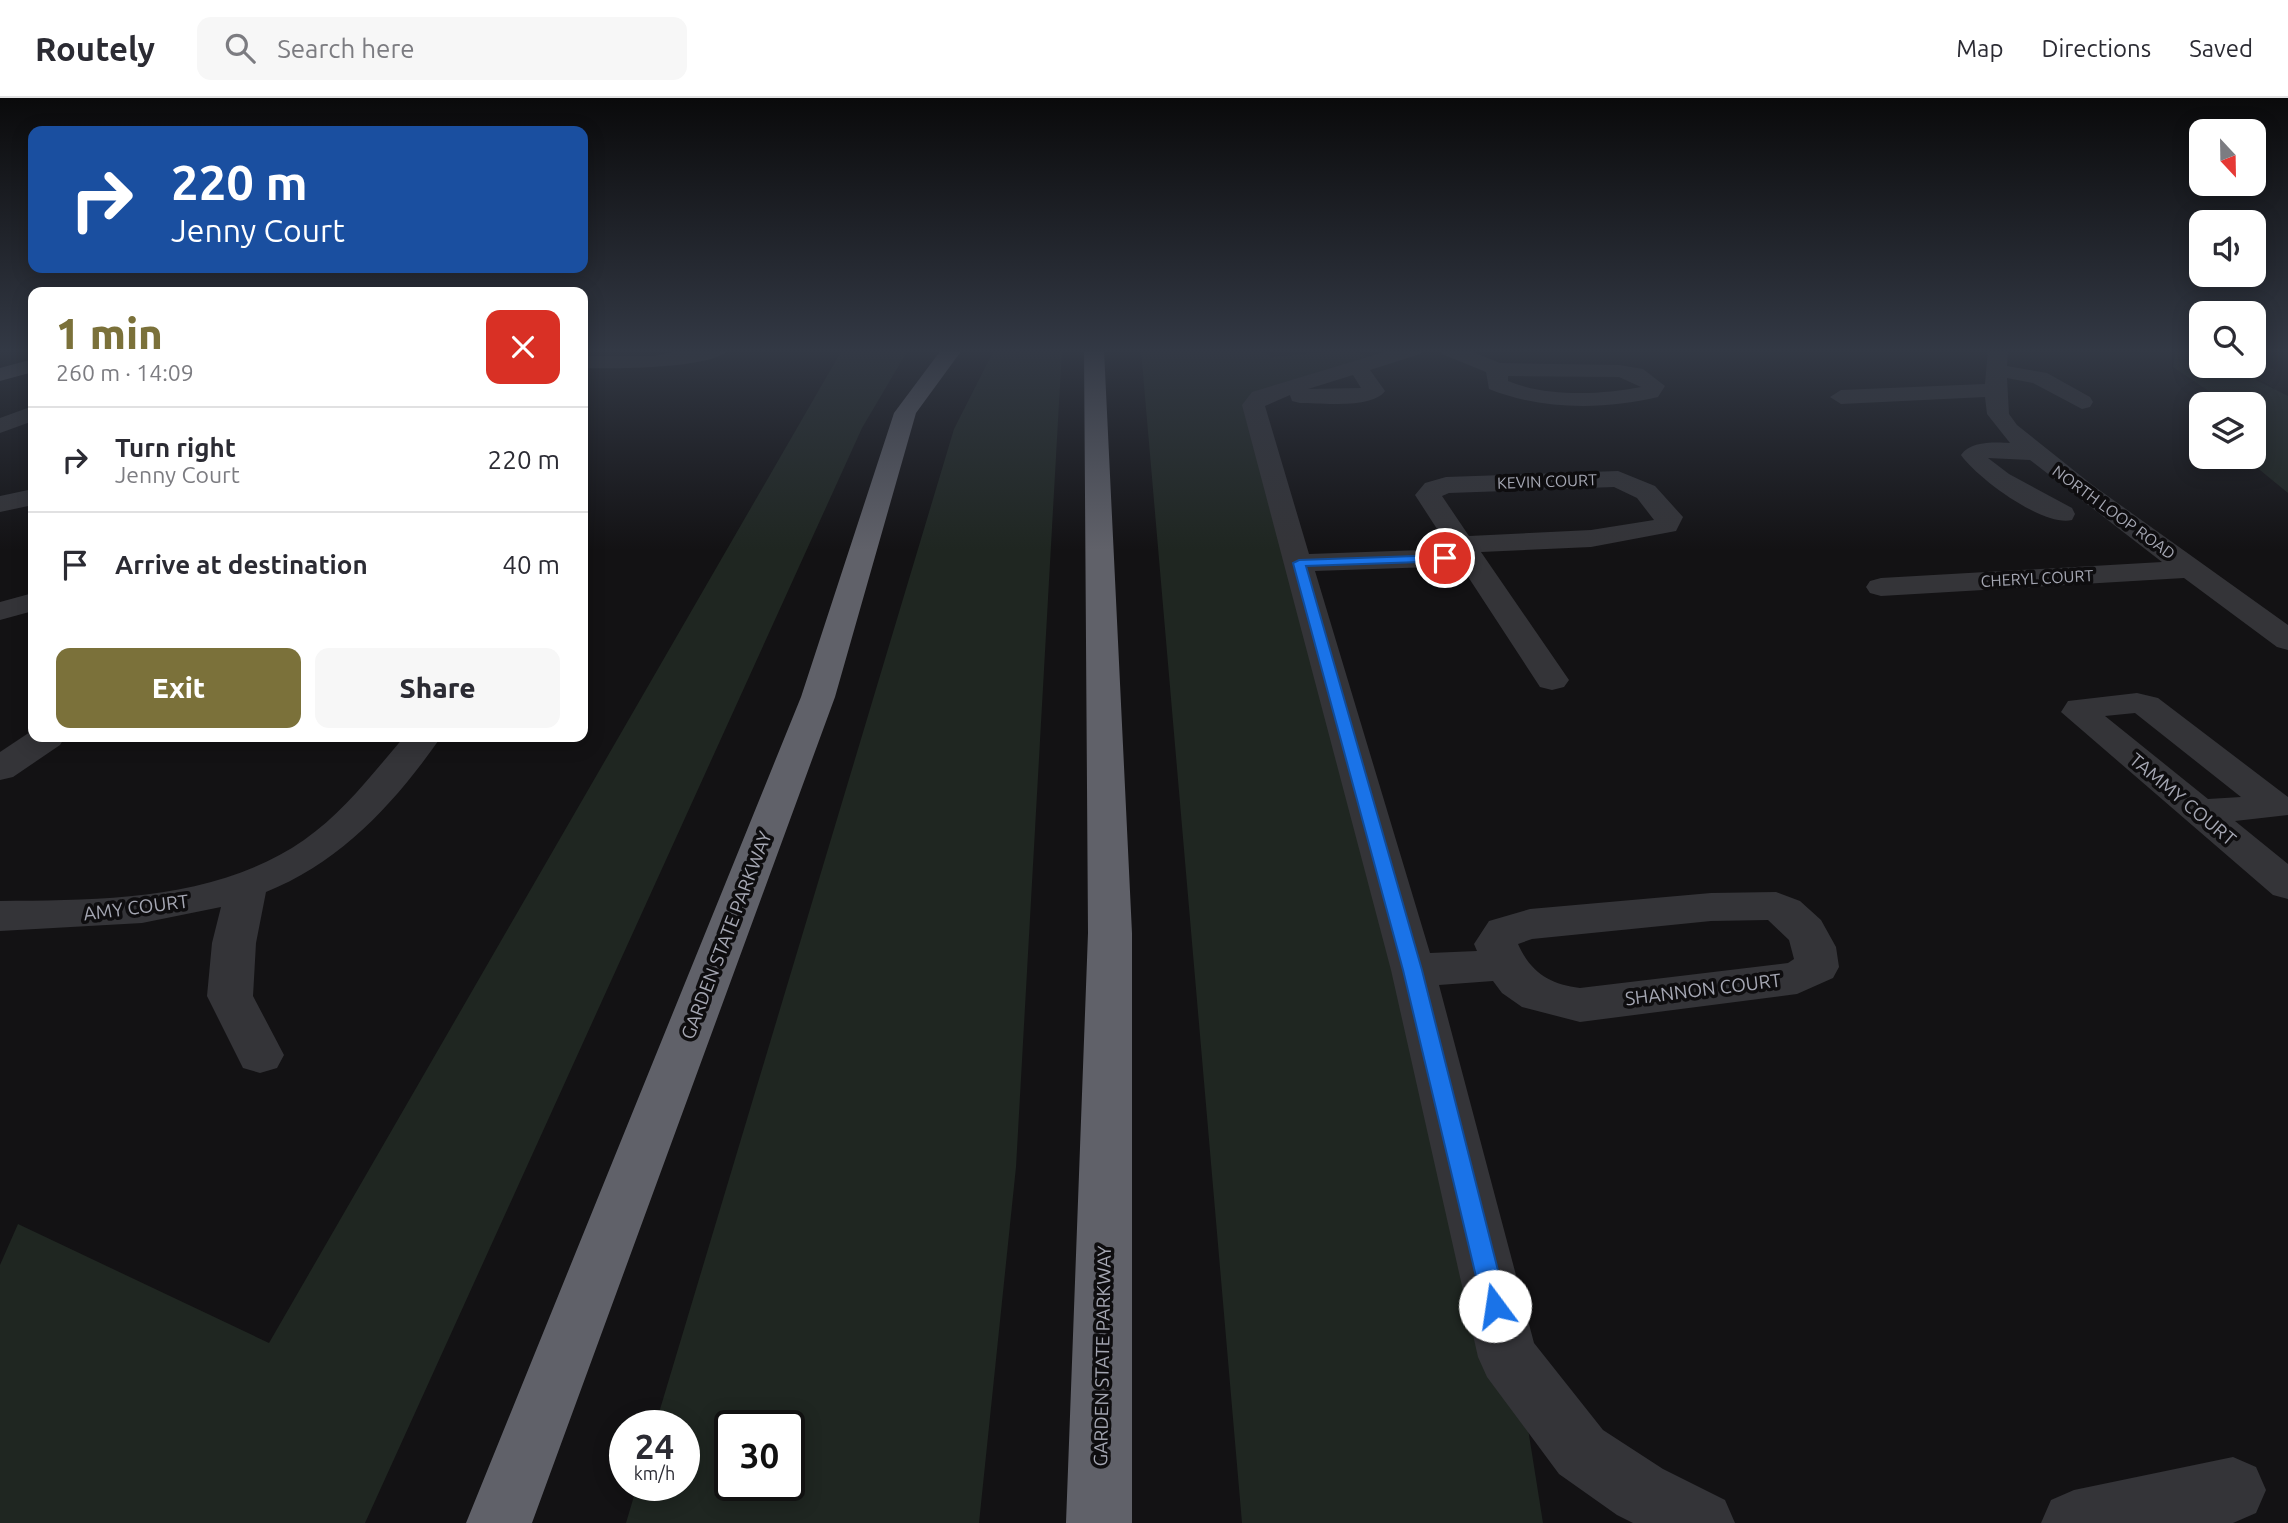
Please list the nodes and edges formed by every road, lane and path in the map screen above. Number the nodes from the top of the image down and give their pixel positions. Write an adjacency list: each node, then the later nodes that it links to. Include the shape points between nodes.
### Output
1 (26, 416): 6 (street)
2 (904, 416): 31 (highway, GARDEN STATE PARKWAY, via 818,697)
3 (1097, 416): 32 (highway, GARDEN STATE PARKWAY, via 1110,933)
4 (1256, 416): 13 (street)
5 (2000, 416): 7 (street, NORTH LOOP ROAD)
6 (0, 426)
7 (2035, 453): 8 (street, via 2062,459); 11 (street, via 1996,450 1973,455 1976,462 2006,482); 14 (street, NORTH LOOP ROAD)
8 (2112, 481)
9 (28, 498): 10 (street)
10 (0, 503)
11 (2062, 514)
12 (1465, 551): 12 (street, KEVIN COURT, via 1653,529 1666,525 1669,517 1646,492 1618,479 1434,489 1428,495); 13 (street); 19 (street)
13 (1299, 563): 28 (street)
14 (2193, 569): 15 (street, CHERYL COURT); 18 (street, NORTH LOOP ROAD)
15 (1881, 587)
16 (28, 603): 17 (street)
17 (0, 611)
18 (2288, 640)
19 (1552, 680)
20 (40, 742): 22 (street)
21 (419, 742): 25 (street, AMY COURT, via 353,819 306,856)
22 (0, 769)
23 (2200, 813): 23 (street, TAMMY COURT, via 2078,712 2080,708 2146,705 2276,806); 24 (street, TAMMY COURT)
24 (2288, 885)
25 (247, 886): 26 (street, AMY COURT, via 175,906); 29 (street, via 233,943 230,996)
26 (0, 916)
27 (1504, 965): 27 (street, SHANNON COURT, via 1496,944 1504,932 1530,924 1711,907 1776,906 1796,917 1817,947 1817,967 1797,978 1580,1005 1552,1002 1517,984); 28 (street)
28 (1413, 970): 33 (street, via 1508,1357 1581,1452 1640,1492)
29 (260, 1055)
30 (2233, 1490): 34 (street)
31 (499, 1523)
32 (1099, 1523)
33 (1702, 1523)
34 (2074, 1523)

